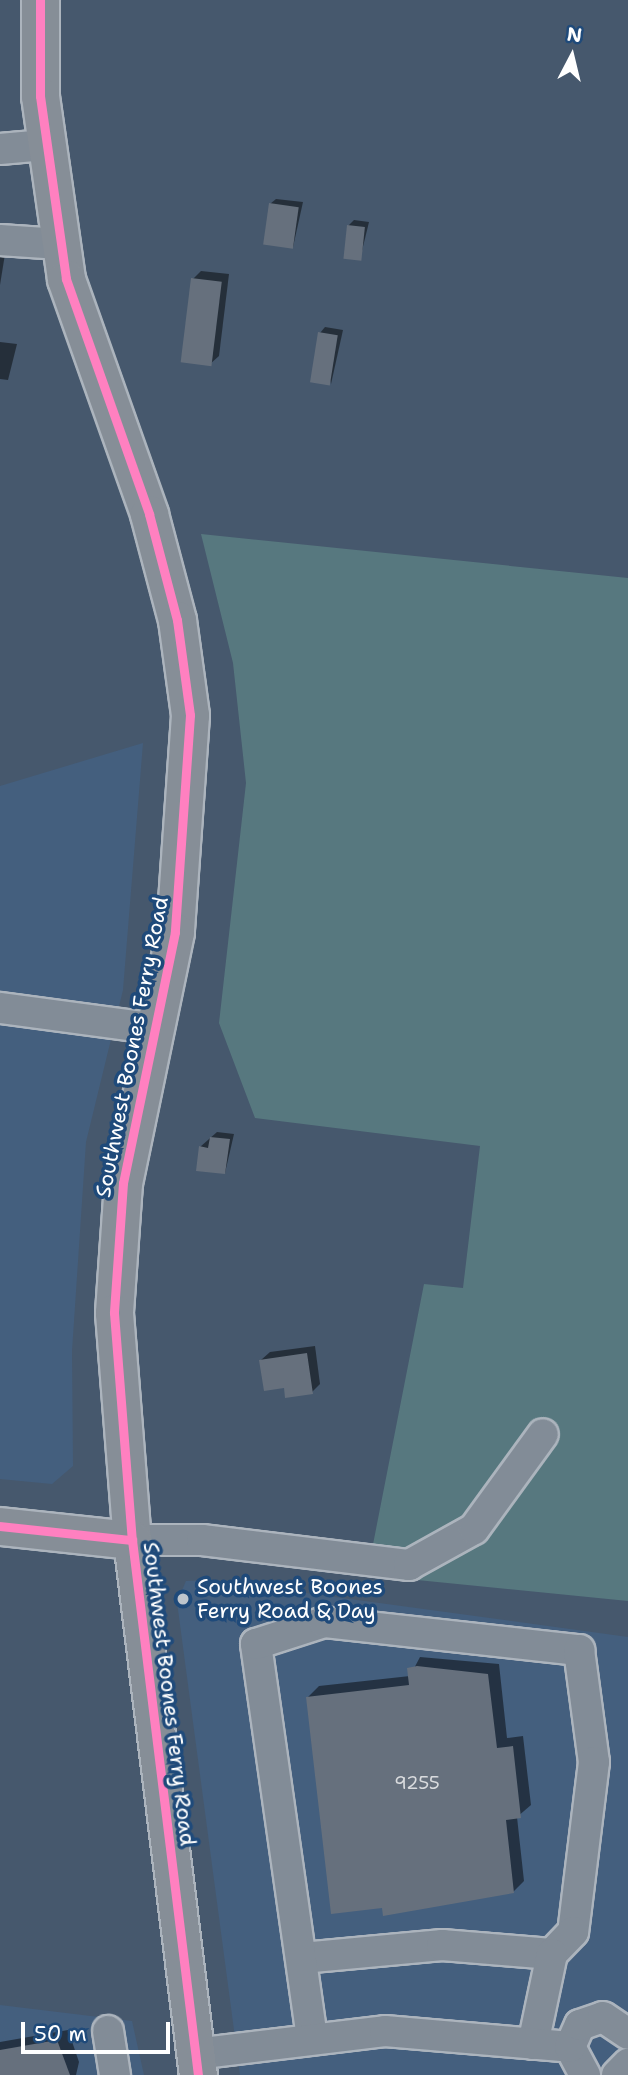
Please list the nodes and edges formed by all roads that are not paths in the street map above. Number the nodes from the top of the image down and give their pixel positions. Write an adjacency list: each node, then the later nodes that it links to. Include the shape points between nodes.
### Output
1 (40, 0): 2 (main road, Southwest Boones Ferry Road)
2 (45, 145): 3 (street); 5 (main road, Southwest Boones Ferry Road)
3 (0, 149)
4 (0, 240): 5 (street)
5 (60, 244): 7 (main road, Southwest Boones Ferry Road, via 103,396 149,514 177,620 190,715 176,919)
6 (0, 1009): 7 (street)
7 (157, 1029): 10 (main road, Southwest Boones Ferry Road, via 134,1118 117,1245 115,1352)
8 (543, 1434): 10 (street, via 474,1529 409,1565 382,1567 202,1540)
9 (0, 1526): 10 (main road)
10 (132, 1540): 19 (main road, Southwest Boones Ferry Road)
11 (552, 1954): 12 (street, via 442,1945); 12 (street, via 573,1932 594,1762 579,1650 324,1622 256,1644); 16 (street)
12 (302, 1958): 15 (street)
13 (108, 2031): 20 (street)
14 (628, 2034): 17 (street, via 615,2020 591,2019)
15 (312, 2038): 16 (street, via 431,2032); 19 (street)
16 (533, 2044): 17 (street)
17 (570, 2047): 21 (street)
18 (628, 2064): 22 (street)
19 (196, 2065)
20 (115, 2075)
21 (585, 2075)
22 (617, 2075)

